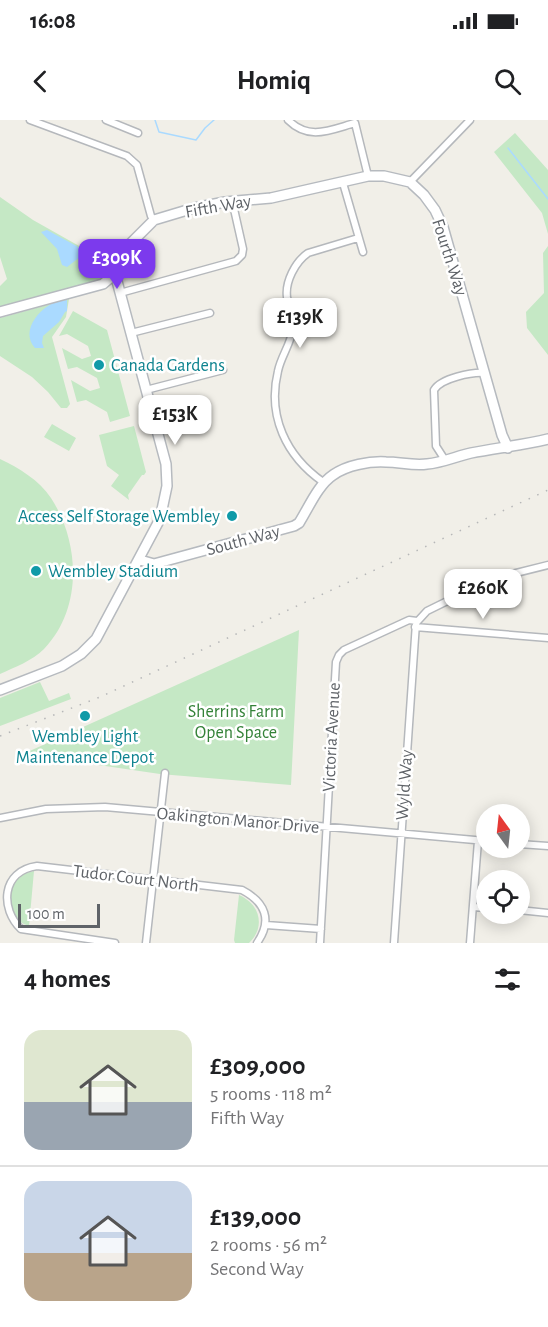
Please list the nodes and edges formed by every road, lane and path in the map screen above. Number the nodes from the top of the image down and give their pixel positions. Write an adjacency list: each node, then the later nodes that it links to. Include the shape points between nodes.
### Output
1 (30, 120): 10 (street, via 127,156 137,165)
2 (106, 120): 5 (street)
3 (288, 120): 6 (street, via 306,132 355,123)
4 (470, 120): 7 (street)
5 (138, 133)
6 (368, 176): 7 (main road); 8 (main road, Fifth Way)
7 (410, 182): 20 (main road, Fourth Way, via 435,210 443,227)
8 (343, 183): 10 (main road, Fifth Way, via 194,208); 11 (street)
9 (234, 209): 15 (street, via 243,249 236,261)
10 (154, 220): 13 (main road, Fifth Way, via 126,248)
11 (358, 238): 12 (street); 25 (street, via 303,256 287,285 294,325 277,373 275,403 280,431 297,457)
12 (363, 252)
13 (114, 270): 14 (main road, Fifth Way); 15 (main road)
14 (99, 286): 15 (main road, via 111,284); 16 (main road)
15 (120, 292): 18 (main road)
16 (0, 312)
17 (210, 313): 18 (street)
18 (131, 333): 21 (main road)
19 (223, 370): 21 (street)
20 (485, 374): 23 (main road, Fourth Way); 24 (street, via 476,372 440,383 434,390 436,446)
21 (146, 390): 26 (main road, via 166,464 167,486 160,519)
22 (548, 439): 23 (main road)
23 (506, 448): 24 (main road)
24 (445, 460): 25 (main road, via 413,466 373,462 336,473)
25 (324, 482): 26 (main road, South Way, via 299,523 154,564)
26 (140, 560): 30 (main road, via 103,630 90,646 62,666)
27 (548, 565): 28 (street, via 492,579 430,609)
28 (416, 624): 29 (street); 34 (street, Victoria Avenue, via 407,621 344,650 337,658); 35 (street, Wyld Way)
29 (548, 638)
30 (0, 690)
31 (165, 773): 32 (street)
32 (161, 813): 33 (street, Oakington Manor Drive, via 61,807); 34 (street, Oakington Manor Drive); 40 (street)
33 (0, 818)
34 (327, 827): 35 (street, Oakington Manor Drive); 47 (street, Victoria Avenue)
35 (401, 834): 36 (street, Oakington Manor Drive); 52 (street, Wyld Way)
36 (476, 841)
37 (530, 845): 38 (street)
38 (548, 846)
39 (476, 858): 42 (street)
40 (153, 881): 41 (street, Tudor Court North, via 37,866 13,875); 46 (street, Tudor Court North, via 242,890 261,905); 49 (street)
41 (2, 898): 48 (street, via 8,914 21,929)
42 (472, 907): 43 (street); 53 (street)
43 (476, 907)
44 (530, 911): 45 (street)
45 (548, 913)
46 (266, 925): 47 (street); 50 (street)
47 (321, 929): 51 (street, Victoria Avenue)
48 (115, 943)
49 (146, 943)
50 (257, 943)
51 (320, 943)
52 (394, 943)
53 (470, 943)

